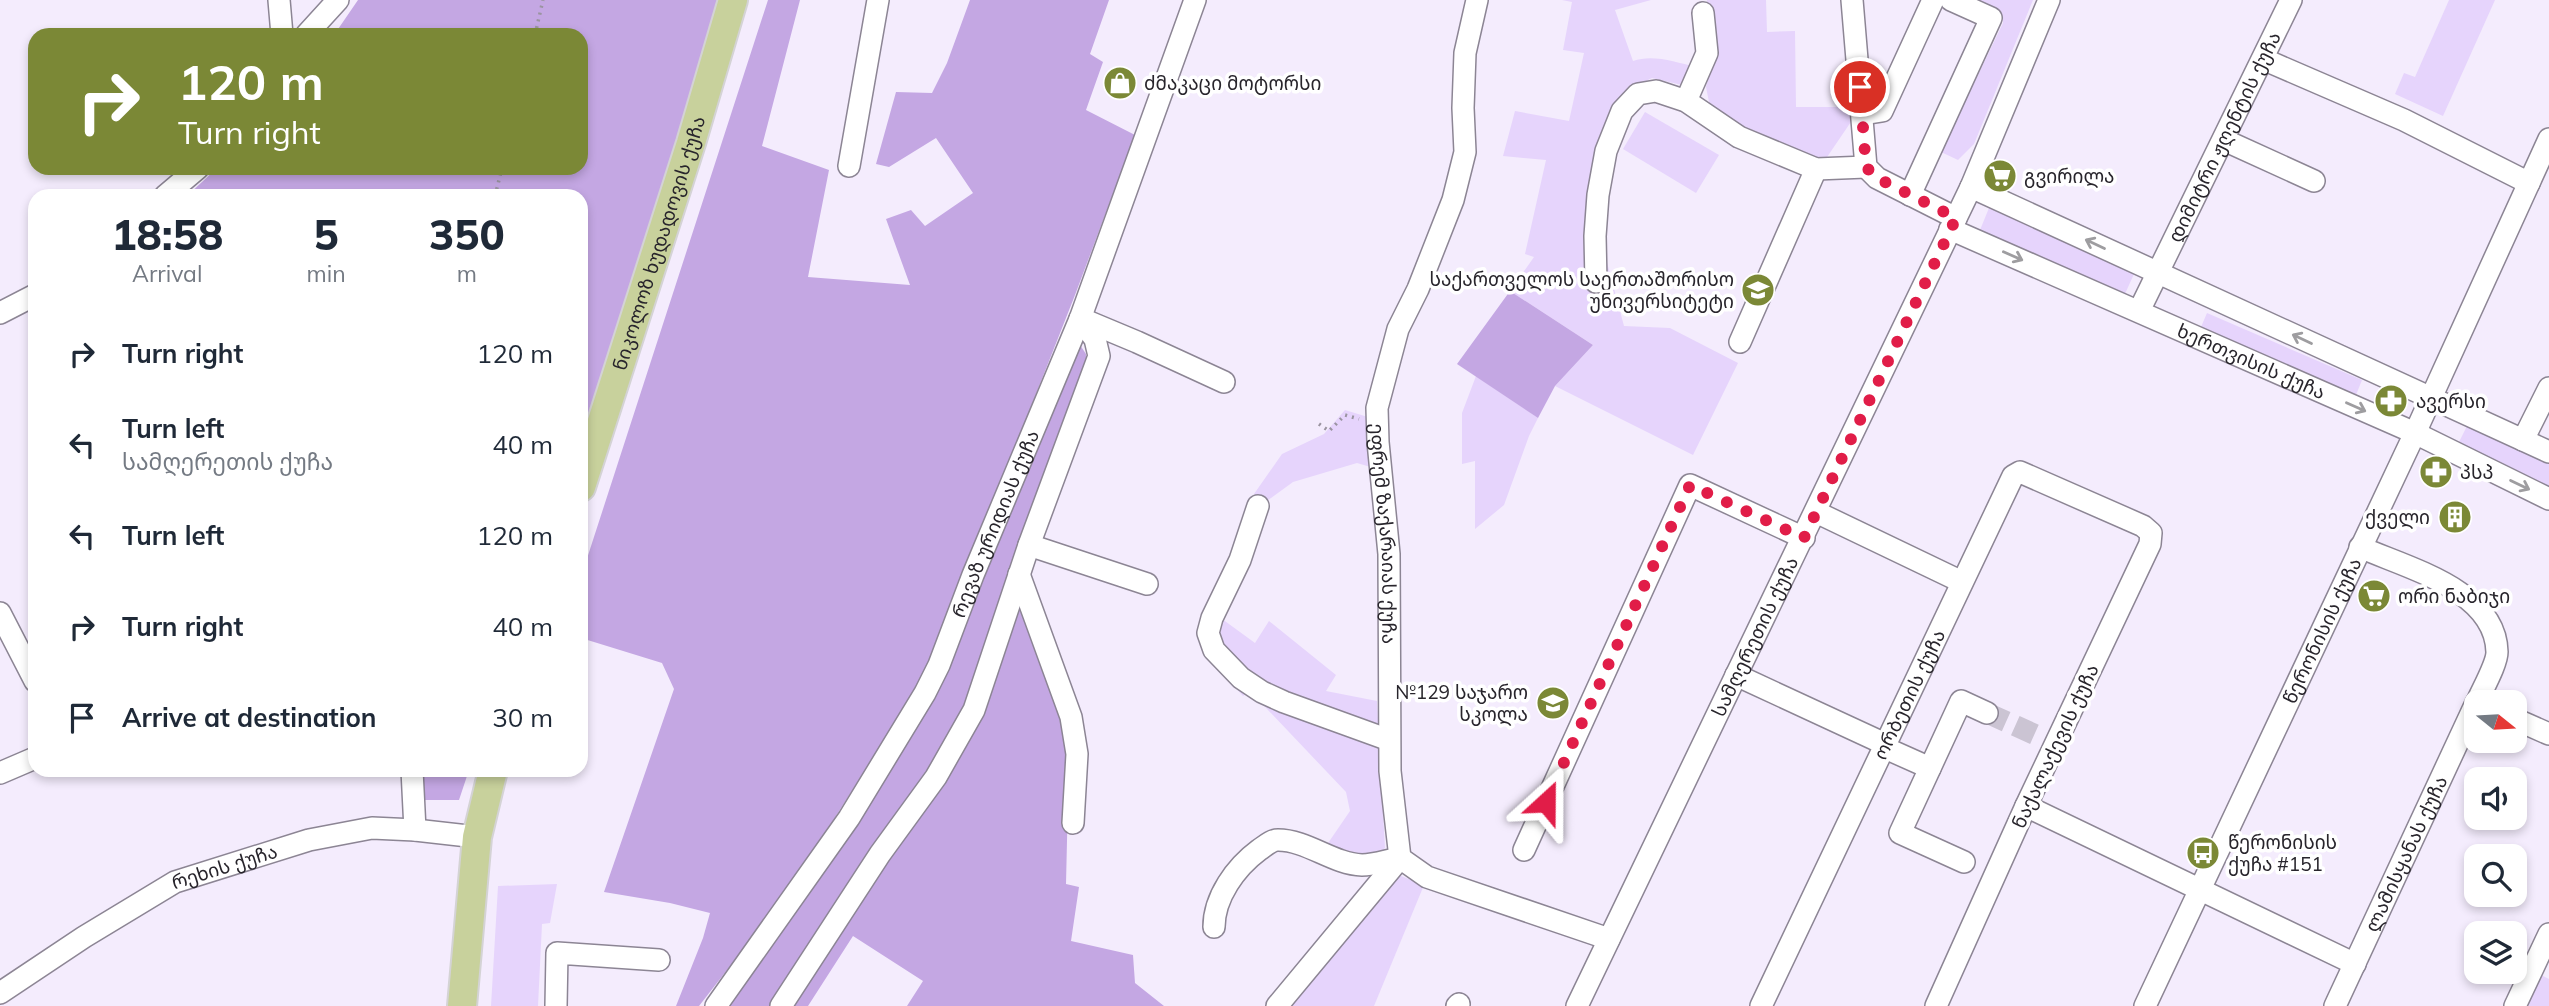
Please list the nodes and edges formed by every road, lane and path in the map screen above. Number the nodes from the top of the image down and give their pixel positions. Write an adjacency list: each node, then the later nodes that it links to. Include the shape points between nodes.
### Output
1 (279, 0): 14 (street)
2 (338, 0): 15 (street)
3 (543, 0): 16 (path)
4 (733, 0): 47 (main road, ნიკოლოზ ხუდადოვის ქუჩა)
5 (878, 0): 22 (street)
6 (1195, 0): 37 (street, რევაზ ურიდიას ქუჩა)
7 (1476, 0): 43 (street, ეფრემ ზაქარაიას ქუჩა, via 1465,53 1465,152 1453,200 1398,329 1377,408)
8 (1852, 0): 19 (street)
9 (1933, 0): 19 (street, via 1882,111)
10 (1951, 0): 30 (street, via 1991,18)
11 (2049, 0): 28 (street, სამღერეთის ქუჩა)
12 (2291, 0): 17 (street, დიმიტრი ჟღენტის ქუჩა)
13 (1703, 13): 18 (street, via 1707,53)
14 (281, 28)
15 (312, 28)
16 (537, 28)
17 (2263, 59): 21 (street, დიმიტრი ჟღენტის ქუჩა); 27 (street, via 2404,120)
18 (1686, 101): 24 (street, via 1739,137); 33 (street, via 1656,92 1638,94 1622,111 1606,151 1598,195)
19 (1863, 114): 23 (street)
20 (2549, 139): 27 (street, წერონისის ქუჩა)
21 (2224, 140): 26 (street); 32 (street, დიმიტრი ჟღენტის ქუჩა)
22 (849, 166)
23 (1866, 167): 24 (street); 30 (street, ხერთვისის ქუჩა)
24 (1816, 169): 38 (street)
25 (190, 175): 29 (street)
26 (2314, 181)
27 (2529, 183): 41 (street, წერონისის ქუჩა)
28 (1971, 187): 31 (street, სამღერეთის ქუჩა); 32 (street, one-way to 28)
29 (173, 189)
30 (1910, 195): 31 (street, ხერთვისის ქუჩა)
31 (1953, 223): 35 (street, ხერთვისის ქუჩა, one-way to 35); 51 (street, სამღერეთის ქუჩა)
32 (2159, 273): 35 (street, დიმიტრი ჟღენტის ქუჩა); 41 (street, one-way to 32)
33 (1596, 282)
34 (28, 299): 36 (street)
35 (2139, 312): 44 (street, ხერთვისის ქუჩა, one-way to 44)
36 (0, 313)
37 (1080, 319): 39 (street); 53 (street, via 1096,339 1099,356); 90 (street, რევაზ ურიდიას ქუჩა, via 925,693 849,818)
38 (1740, 342)
39 (1224, 382)
40 (2549, 388): 45 (street)
41 (2431, 398): 44 (street, წერონისის ქუჩა); 45 (street)
42 (1319, 424): 43 (path, via 1329,431 1345,415)
43 (1378, 426): 66 (street, ეფრემ ზაქარაიას ქუჩა, via 1389,554)
44 (2415, 433): 48 (street, ხერთვისის ქუჩა, one-way to 48); 54 (street, წერონისის ქუჩა)
45 (2523, 440): 46 (street)
46 (2549, 452)
47 (588, 465)
48 (2549, 499)
49 (1258, 506): 66 (street, via 1240,560 1212,618 1208,633 1214,650 1262,692)
50 (2105, 510): 56 (street, ორბეთის ქუჩა, via 2020,472 2013,476); 73 (street, ნაქალაქევის ქუჩა, via 2143,526 2151,533 2150,544 2046,740)
51 (1816, 512): 52 (street, სამღერეთის ქუჩა); 56 (street)
52 (1804, 538): 60 (street, სამღერეთის ქუჩა); 77 (street, via 1690,485)
53 (1029, 544): 55 (street); 57 (street)
54 (2360, 547): 61 (street, ლამისყანას ქუჩა, via 2456,589 2477,605 2492,628 2497,654); 80 (street, წერონისის ქუჩა)
55 (1019, 574): 74 (street, via 1071,717 1077,754); 91 (street, via 974,710 936,777)
56 (1962, 582): 67 (street, ორბეთის ქუჩა)
57 (1147, 584)
58 (0, 613): 59 (street)
59 (28, 667)
60 (1736, 675): 67 (street); 83 (street, სამღერეთის ქუჩა)
61 (2482, 690)
62 (1987, 713): 69 (street, via 1961,701)
63 (2527, 724): 65 (street)
64 (2464, 730): 86 (street, ლამისყანას ქუჩა)
65 (2549, 734)
66 (1390, 740): 78 (street, ეფრემ ზაქარაიას ქუჩა)
67 (1884, 745): 69 (street); 94 (street, ორბეთის ქუჩა)
68 (28, 761): 70 (street)
69 (1930, 768): 79 (street, via 1900,833)
70 (0, 773)
71 (412, 777): 75 (street)
72 (491, 777): 76 (main road)
73 (2026, 806): 80 (street); 95 (street, ნაქალაქევის ქუჩა)
74 (1073, 823)
75 (415, 830): 76 (street, რეხის ქუჩა); 87 (street, რეხის ქუჩა, via 372,828 309,840 175,882)
76 (477, 837): 88 (main road)
77 (1524, 850)
78 (1400, 858): 81 (street, via 1363,865 1272,840 1235,873 1214,913); 83 (street, via 1427,877); 92 (street)
79 (1964, 862)
80 (2200, 890): 86 (street); 96 (street, წერონისის ქუჩა)
81 (1214, 927)
82 (2549, 934): 85 (street)
83 (1609, 939): 93 (street, სამღერეთის ქუჩა)
84 (659, 960): 89 (street, via 557,953)
85 (2543, 962): 98 (street)
86 (2355, 964): 97 (street, ლამისყანას ქუჩა)
87 (0, 993)
88 (462, 1006)
89 (556, 1006)
90 (716, 1006)
91 (781, 1006)
92 (1277, 1006)
93 (1577, 1006)
94 (1761, 1006)
95 (1936, 1006)
96 (2145, 1006)
97 (2335, 1006)
98 (2515, 1006)

